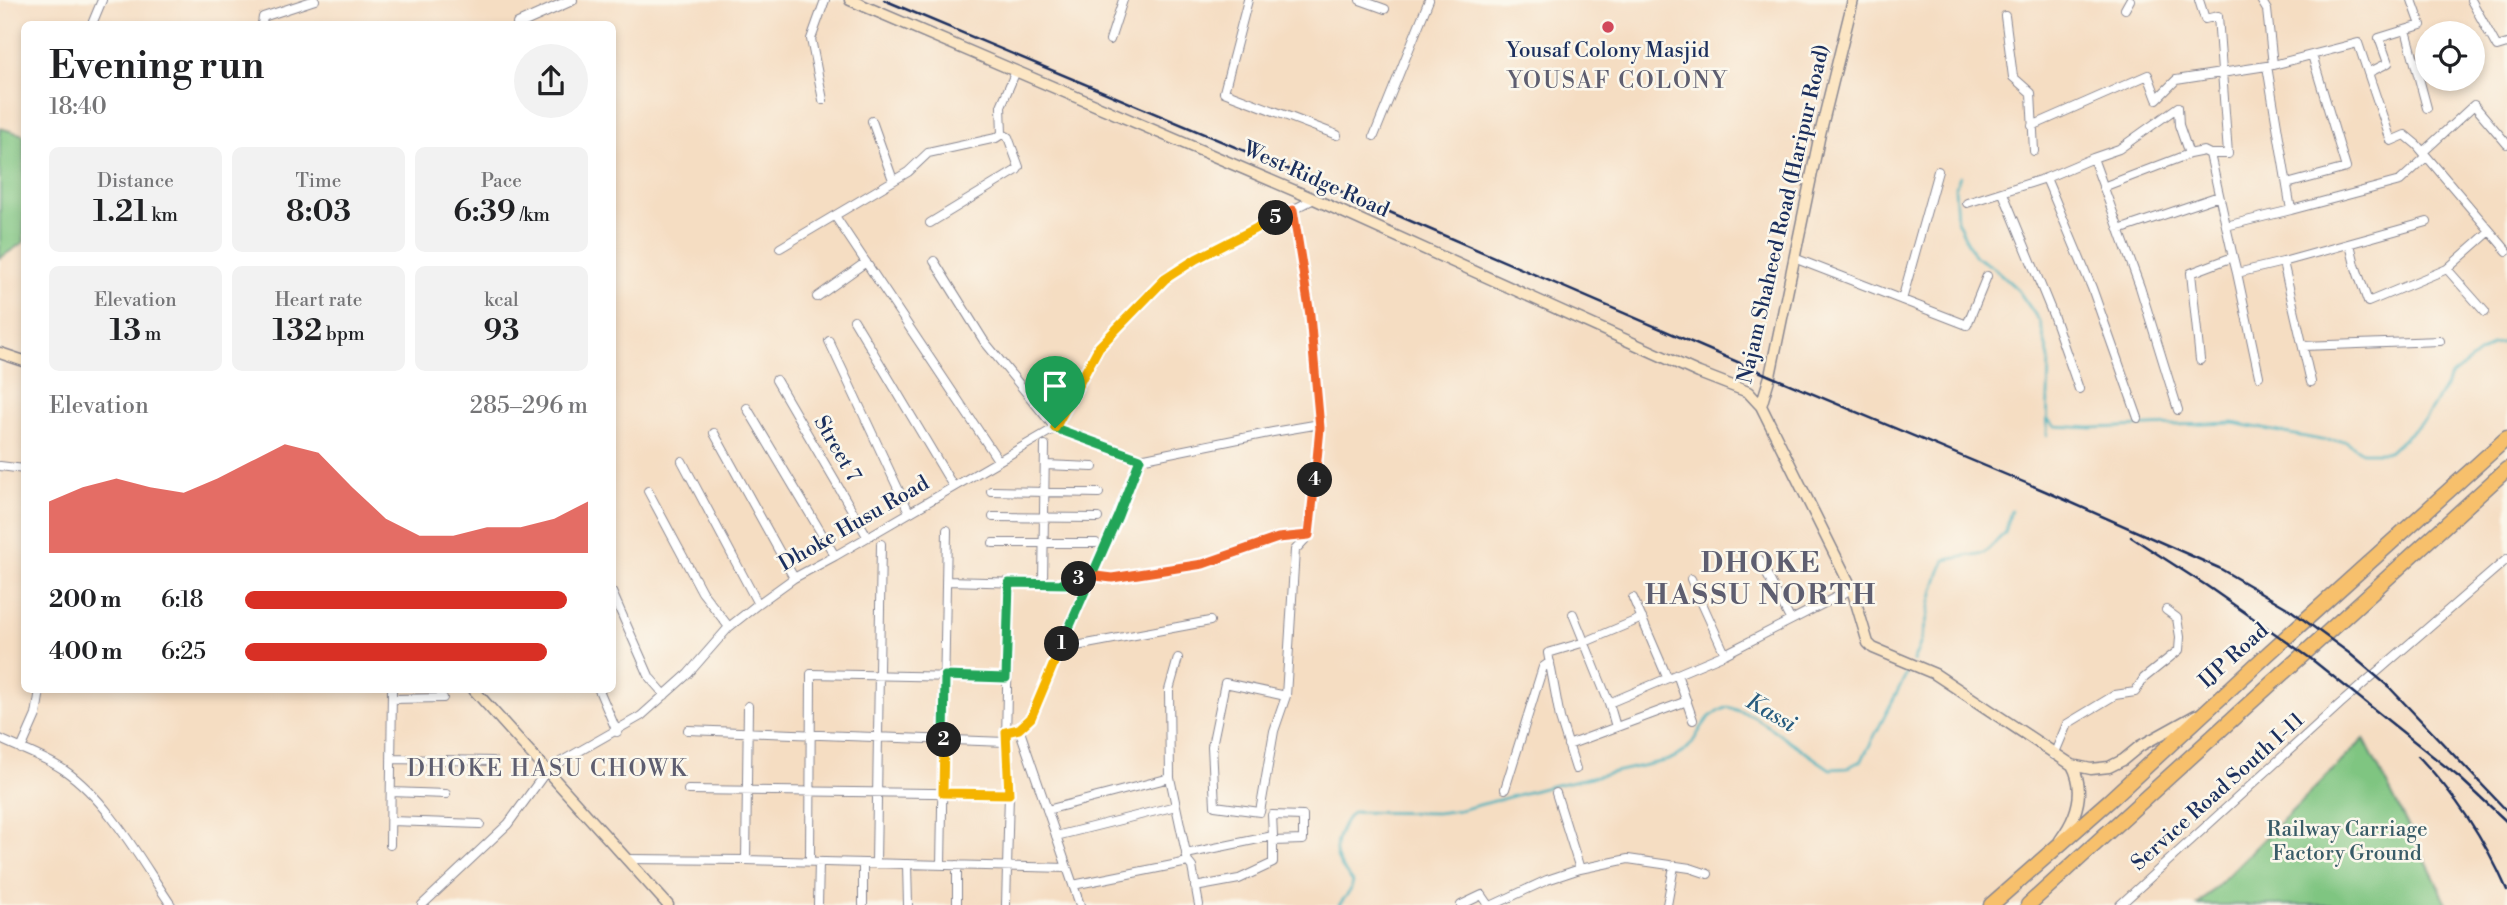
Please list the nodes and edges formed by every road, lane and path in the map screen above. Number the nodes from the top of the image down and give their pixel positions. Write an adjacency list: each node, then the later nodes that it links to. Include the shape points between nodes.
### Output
1 (102, 0): 19 (street)
2 (315, 0): 20 (street)
3 (572, 0): 21 (street)
4 (825, 0): 30 (street, via 811,39)
5 (850, 0): 27 (main road, West Ridge Road)
6 (1123, 0): 23 (street)
7 (1248, 0): 35 (street, via 1225,94)
8 (1360, 0): 16 (street)
9 (1429, 0): 36 (street)
10 (1853, 0): 64 (main road, Najam Shaheed Road (Haripur Road))
11 (2130, 0): 17 (street)
12 (2199, 0): 28 (street, via 2206,19 2218,16)
13 (2261, 0): 26 (street, via 2267,10)
14 (2412, 0): 22 (street, via 2421,25)
15 (2471, 0): 24 (street, via 2497,47)
16 (1385, 9)
17 (2125, 9)
18 (2006, 16): 33 (street, via 2013,77 2031,93)
19 (93, 21)
20 (263, 21)
21 (525, 21)
22 (2406, 30): 29 (street, via 2379,38 2388,63); 31 (street)
23 (1110, 40)
24 (2507, 44)
25 (2312, 55): 26 (street); 29 (street, via 2358,43); 46 (street, via 2346,168)
26 (2270, 65): 28 (street); 46 (street)
27 (1016, 71): 34 (street, via 1001,106); 50 (main road, West Ridge Road)
28 (2222, 73): 33 (street, via 2176,80 2157,99 2148,75); 40 (street, via 2228,154)
29 (2368, 73): 41 (street, via 2391,141 2404,135)
30 (823, 100)
31 (2427, 108)
32 (872, 121): 45 (street)
33 (2032, 126): 38 (street)
34 (1002, 134): 45 (street, via 928,153); 56 (street, via 1017,170)
35 (1337, 135)
36 (1374, 136)
37 (2507, 144): 41 (street, via 2474,105)
38 (2034, 152)
39 (2189, 154): 40 (street); 42 (street, via 2178,107 2119,149); 47 (street)
40 (2210, 154): 49 (street)
41 (2425, 155): 53 (street, via 2400,181); 59 (street)
42 (2093, 158): 44 (street); 47 (street)
43 (1938, 171): 72 (street)
44 (2046, 178): 48 (street); 88 (street, via 2092,288)
45 (893, 180): 54 (street)
46 (2287, 184): 53 (street)
47 (2103, 187): 58 (street)
48 (2003, 193): 51 (street); 84 (street)
49 (2219, 196): 57 (street); 58 (street)
50 (1314, 199): 52 (street); 85 (main road, West Ridge Road, via 1748,392)
51 (1967, 203)
52 (1293, 210): 89 (street, via 1310,315); 90 (street, via 1165,279 1099,347)
53 (2291, 210): 57 (street)
54 (835, 216): 61 (street); 66 (street)
55 (2427, 222): 60 (street)
56 (930, 223)
57 (2226, 226): 63 (street)
58 (2119, 230): 87 (street)
59 (2490, 231): 62 (street); 68 (street)
60 (2350, 244): 67 (street); 68 (street, via 2368,302)
61 (780, 247)
62 (2507, 251)
63 (2233, 257): 69 (street); 80 (street, via 2191,273)
64 (1794, 258): 72 (street); 85 (main road, Najam Shaheed Road (Haripur Road))
65 (934, 261): 90 (street, via 984,341)
66 (866, 262): 71 (street); 95 (street)
67 (2283, 262): 69 (street); 77 (street)
68 (2447, 269): 73 (street)
69 (2237, 273): 81 (street)
70 (1987, 276): 72 (street, via 1968,326)
71 (817, 296)
72 (1902, 300)
73 (2485, 312)
74 (854, 320): 102 (street)
75 (829, 341): 107 (street)
76 (2440, 341): 77 (street)
77 (2303, 346): 83 (street)
78 (0, 353): 79 (main road)
79 (21, 360)
80 (2200, 360)
81 (2259, 376)
82 (776, 380): 113 (street, Street 7)
83 (2311, 382)
84 (2079, 389)
85 (1761, 406): 127 (main road, Najam Shaheed Road (Haripur Road))
86 (747, 408): 118 (street)
87 (2178, 410)
88 (2138, 418)
89 (1320, 424): 94 (street); 112 (street)
90 (1055, 428): 94 (street); 95 (street, Dhoke Husu Road)
91 (714, 433): 122 (street)
92 (2507, 438): 157 (highway, IJP Road)
93 (1045, 445): 97 (street)
94 (1140, 459): 121 (street)
95 (998, 460): 102 (street, Dhoke Husu Road)
96 (682, 461): 130 (street)
97 (1045, 465): 99 (street); 105 (street)
98 (0, 466): 100 (street)
99 (1093, 467)
100 (21, 469)
101 (2507, 469): 227 (highway)
102 (953, 486): 107 (street, Dhoke Husu Road)
103 (648, 491): 136 (street, via 702,592)
104 (991, 491): 105 (street)
105 (1045, 492): 106 (street); 109 (street)
106 (1099, 493)
107 (909, 512): 113 (street, Dhoke Husu Road)
108 (993, 517): 109 (street)
109 (1044, 518): 110 (street); 115 (street)
110 (1098, 518)
111 (947, 530): 124 (street)
112 (1309, 535): 121 (street, via 1278,538 1203,564 1112,578); 152 (street, via 1295,550)
113 (867, 537): 118 (street, Dhoke Husu Road)
114 (993, 543): 115 (street)
115 (1044, 543): 116 (street); 126 (street)
116 (1096, 543)
117 (881, 544): 142 (street)
118 (835, 556): 122 (street, Dhoke Husu Road)
119 (1759, 559): 134 (street)
120 (2507, 559): 228 (street, Service Road South I-11)
121 (1093, 574): 126 (street, via 1069,584); 138 (street)
122 (794, 578): 130 (street, Dhoke Husu Road)
123 (1692, 579): 139 (street)
124 (946, 582): 125 (street); 144 (street)
125 (1009, 583): 126 (street); 146 (street)
126 (1043, 583)
127 (1852, 589): 134 (street); 172 (main road, Najam Shaheed Road (Haripur Road), via 1873,648 1937,678)
128 (1633, 598): 133 (street)
129 (616, 601): 151 (street, via 650,678)
130 (758, 604): 136 (street, Dhoke Husu Road)
131 (2166, 610): 172 (street, via 2177,618 2179,650 2144,678 2135,692 2115,695 2067,724)
132 (1573, 614): 137 (street)
133 (1642, 618): 137 (street); 145 (street)
134 (1790, 619): 139 (street)
135 (1210, 621): 138 (street)
136 (729, 626): 151 (street, Dhoke Husu Road)
137 (1585, 642): 141 (street, via 1548,653); 155 (street)
138 (1060, 649): 160 (street, via 1031,718)
139 (1725, 654): 143 (street)
140 (1178, 658): 178 (street, via 1169,690)
141 (1550, 662): 170 (street); 179 (street, via 1543,667)
142 (879, 674): 144 (street); 165 (street, via 811,674); 166 (street)
143 (1677, 674): 145 (street); 154 (street)
144 (945, 676): 146 (street); 168 (street)
145 (1667, 677): 155 (street)
146 (1006, 678): 163 (street)
147 (40, 693): 171 (street, via 36,715)
148 (477, 693): 176 (main road)
149 (600, 693): 162 (street)
150 (392, 694): 153 (street); 173 (street)
151 (665, 695): 162 (street, Dhoke Husu Road)
152 (1286, 695): 152 (street, via 1274,731 1260,812 1215,806 1212,746 1225,683)
153 (443, 698)
154 (1687, 701): 158 (street); 159 (street)
155 (1609, 703): 159 (street)
156 (748, 706): 164 (street)
157 (2208, 708): 175 (main road, via 2109,767); 197 (highway, IJP Road)
158 (1693, 720)
159 (1616, 727): 170 (street)
160 (1019, 729): 163 (street); 190 (street)
161 (688, 730): 164 (street)
162 (617, 732): 176 (street, Dhoke Husu Road)
163 (1006, 732): 169 (street)
164 (747, 733): 165 (street); 181 (street)
165 (810, 735): 166 (street); 183 (street)
166 (878, 737): 168 (street); 184 (street)
167 (0, 739): 171 (street)
168 (944, 740): 169 (street); 185 (street)
169 (1006, 742): 188 (street)
170 (1568, 745): 177 (street)
171 (21, 749): 213 (street, via 62,769 86,788)
172 (2054, 755): 175 (main road)
173 (391, 759): 174 (street); 182 (street)
174 (493, 761)
175 (2072, 765): 197 (main road, via 2080,788 2077,806 2070,825)
176 (548, 769): 198 (main road); 214 (street, Dhoke Husu Road, via 509,824)
177 (1576, 769)
178 (1170, 778): 189 (street); 190 (street)
179 (1505, 789)
180 (688, 790): 181 (street)
181 (747, 791): 183 (street); 199 (street)
182 (391, 792): 187 (street); 191 (street)
183 (810, 792): 184 (street); 200 (street)
184 (877, 793): 185 (street); 202 (street)
185 (943, 793): 188 (street); 204 (street)
186 (1556, 793): 209 (street)
187 (446, 794)
188 (1009, 794): 206 (street)
189 (1176, 806): 193 (street); 196 (street)
190 (1047, 810): 193 (street)
191 (391, 821): 192 (street); 195 (street)
192 (480, 824)
193 (1056, 836): 208 (street)
194 (1273, 839): 194 (street, via 1272,815 1303,816 1303,840); 196 (street); 212 (street, via 1273,863 1239,879)
195 (390, 845)
196 (1187, 858): 211 (street); 212 (street)
197 (2046, 858): 226 (highway, IJP Road)
198 (626, 859): 199 (street); 215 (main road)
199 (746, 860): 200 (street)
200 (814, 862): 201 (street); 216 (street)
201 (863, 863): 202 (street); 217 (street)
202 (876, 863): 203 (street)
203 (907, 864): 204 (street); 218 (street)
204 (941, 865): 205 (street)
205 (957, 865): 206 (street); 219 (street)
206 (1007, 866): 208 (street); 220 (street)
207 (1674, 866): 209 (street, via 1628,859); 210 (street); 225 (street)
208 (1067, 868): 211 (street)
209 (1580, 869): 224 (street)
210 (1707, 874)
211 (1073, 885): 221 (street)
212 (1195, 887): 222 (street)
213 (171, 905)
214 (422, 905)
215 (668, 905)
216 (818, 905)
217 (863, 905)
218 (908, 905)
219 (957, 905)
220 (1006, 905)
221 (1080, 905)
222 (1199, 905)
223 (1461, 905): 224 (street, via 1482,895)
224 (1491, 905)
225 (1667, 905)
226 (1991, 905)
227 (2028, 905)
228 (2120, 905)

